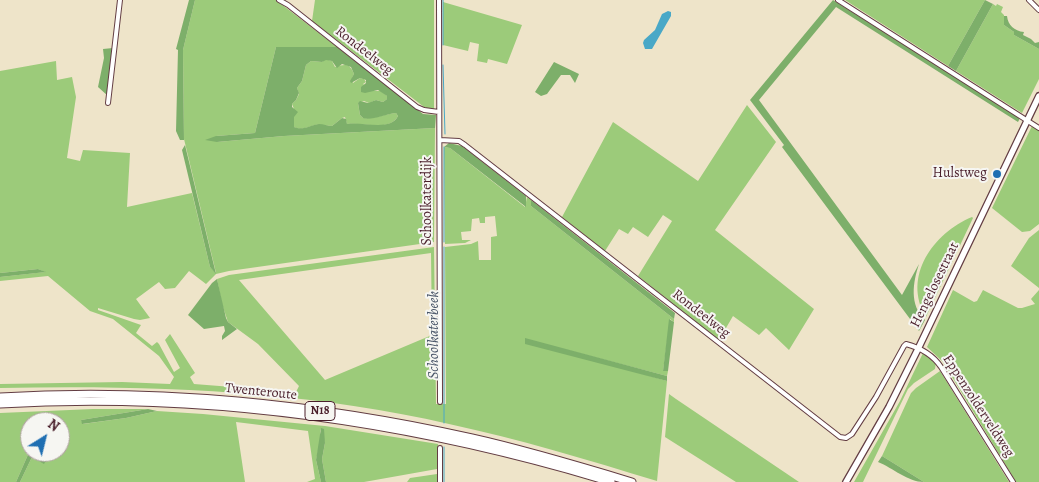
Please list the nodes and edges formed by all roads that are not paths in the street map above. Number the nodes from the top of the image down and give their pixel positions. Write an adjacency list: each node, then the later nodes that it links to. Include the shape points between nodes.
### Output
1 (120, 0): 8 (street)
2 (279, 0): 9 (street, Rondeelweg, via 417,107)
3 (439, 0): 9 (street, Schoolkaterdijk)
4 (838, 0): 10 (street)
5 (1029, 0): 6 (street)
6 (1039, 10)
7 (1039, 96): 10 (main road, Hengelosestraat)
8 (108, 103)
9 (439, 112): 12 (street, Schoolkaterdijk)
10 (1028, 120): 11 (street); 13 (main road, Hengelosestraat)
11 (1039, 128)
12 (440, 140): 13 (street, Rondeelweg, via 459,141 465,145 840,437 852,434 904,346); 15 (street, Schoolkaterdijk)
13 (918, 349): 21 (main road, Hengelosestraat); 22 (street, Eppenzolderveldweg, via 932,356 942,367)
14 (0, 397): 20 (highway, Twenteroute / N18, via 152,396 329,412 473,438)
15 (440, 402)
16 (0, 404): 19 (highway, Twenteroute / N18, via 149,402 284,412 346,420 472,444)
17 (440, 448): 18 (street)
18 (440, 482)
19 (611, 482)
20 (632, 482)
21 (846, 482)
22 (1013, 482)

